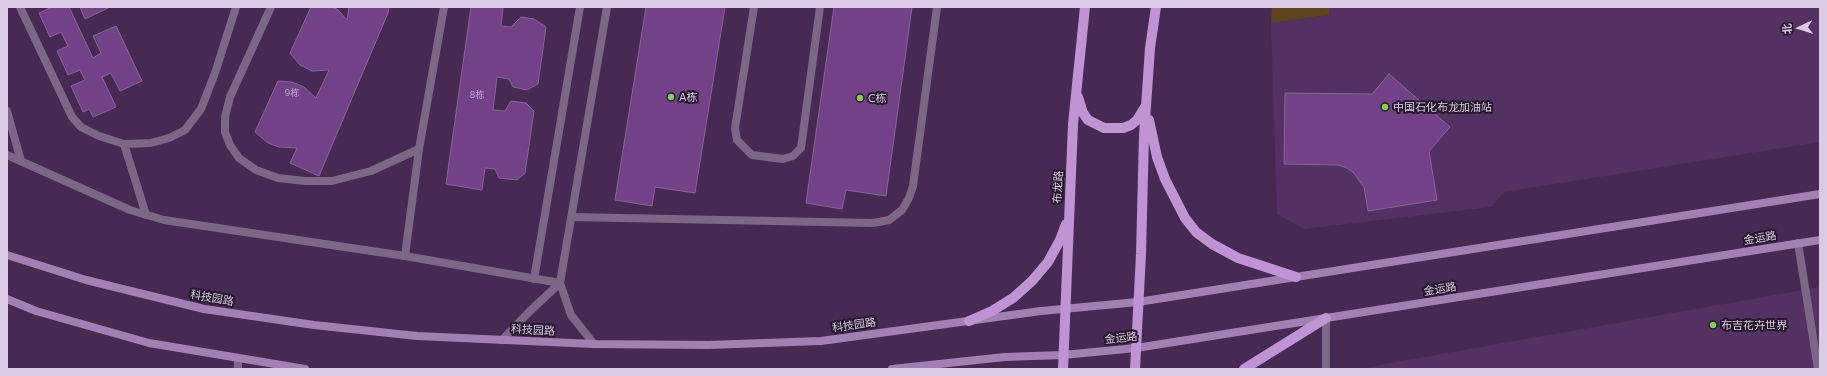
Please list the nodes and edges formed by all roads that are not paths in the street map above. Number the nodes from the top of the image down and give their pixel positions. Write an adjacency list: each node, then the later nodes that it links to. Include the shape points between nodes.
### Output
1 (20, 7): 16 (street, via 72,117 81,127)
2 (236, 7): 16 (street, via 201,109 185,130 151,143)
3 (271, 7): 17 (street, via 230,97 225,116 230,145 239,158 256,170 278,178 332,181 371,171)
4 (444, 7): 17 (street)
5 (580, 7): 29 (street)
6 (607, 7): 22 (street)
7 (754, 7): 8 (street, via 735,128 737,140 752,155 783,159 793,156 800,148)
8 (820, 7)
9 (937, 7): 22 (street, via 913,186 902,210 889,220 873,223)
10 (1085, 7): 13 (main road, 布龙路)
11 (1156, 7): 12 (main road)
12 (1146, 92): 14 (main road); 28 (main road, via 1151,133 1165,180 1185,218 1196,232 1238,258)
13 (1076, 93): 14 (main road, via 1088,120 1104,128 1123,128 1131,125); 23 (main road, 布龙路)
14 (1146, 105): 32 (main road)
15 (7, 111): 19 (street)
16 (124, 144): 21 (street)
17 (419, 149): 27 (street)
18 (7, 155): 19 (street)
19 (21, 161): 21 (street)
20 (1820, 194): 28 (main road)
21 (146, 215): 27 (street, via 164,220)
22 (572, 217): 30 (street)
23 (1069, 217): 33 (main road, 布龙路); 35 (main road, via 1048,262 1032,281 1013,298)
24 (1820, 240): 25 (main road, 金运路)
25 (1798, 244): 34 (main road, 金运路); 48 (street)
26 (7, 255): 36 (main road, 科技园路, via 86,280 204,309 417,336)
27 (405, 256): 29 (street)
28 (1296, 277): 32 (main road)
29 (534, 278): 30 (street)
30 (560, 283): 36 (street); 37 (street, via 571,315)
31 (7, 299): 40 (main road, via 36,311 148,343)
32 (1138, 302): 33 (main road); 38 (main road)
33 (1065, 308): 35 (main road, 科技园路); 39 (main road, 布龙路)
34 (1326, 318): 38 (main road, 金运路); 46 (main road); 47 (street)
35 (969, 321): 37 (main road, 科技园路, via 821,341 708,345)
36 (502, 340): 37 (main road, 科技园路)
37 (594, 344)
38 (1136, 348): 39 (main road, 金运路); 45 (main road)
39 (1063, 355): 43 (main road, via 1005,357); 44 (main road, 布龙路)
40 (238, 358): 41 (street); 42 (main road)
41 (238, 369)
42 (305, 369)
43 (892, 369)
44 (1063, 369)
45 (1134, 369)
46 (1244, 369)
47 (1326, 369)
48 (1818, 369)

